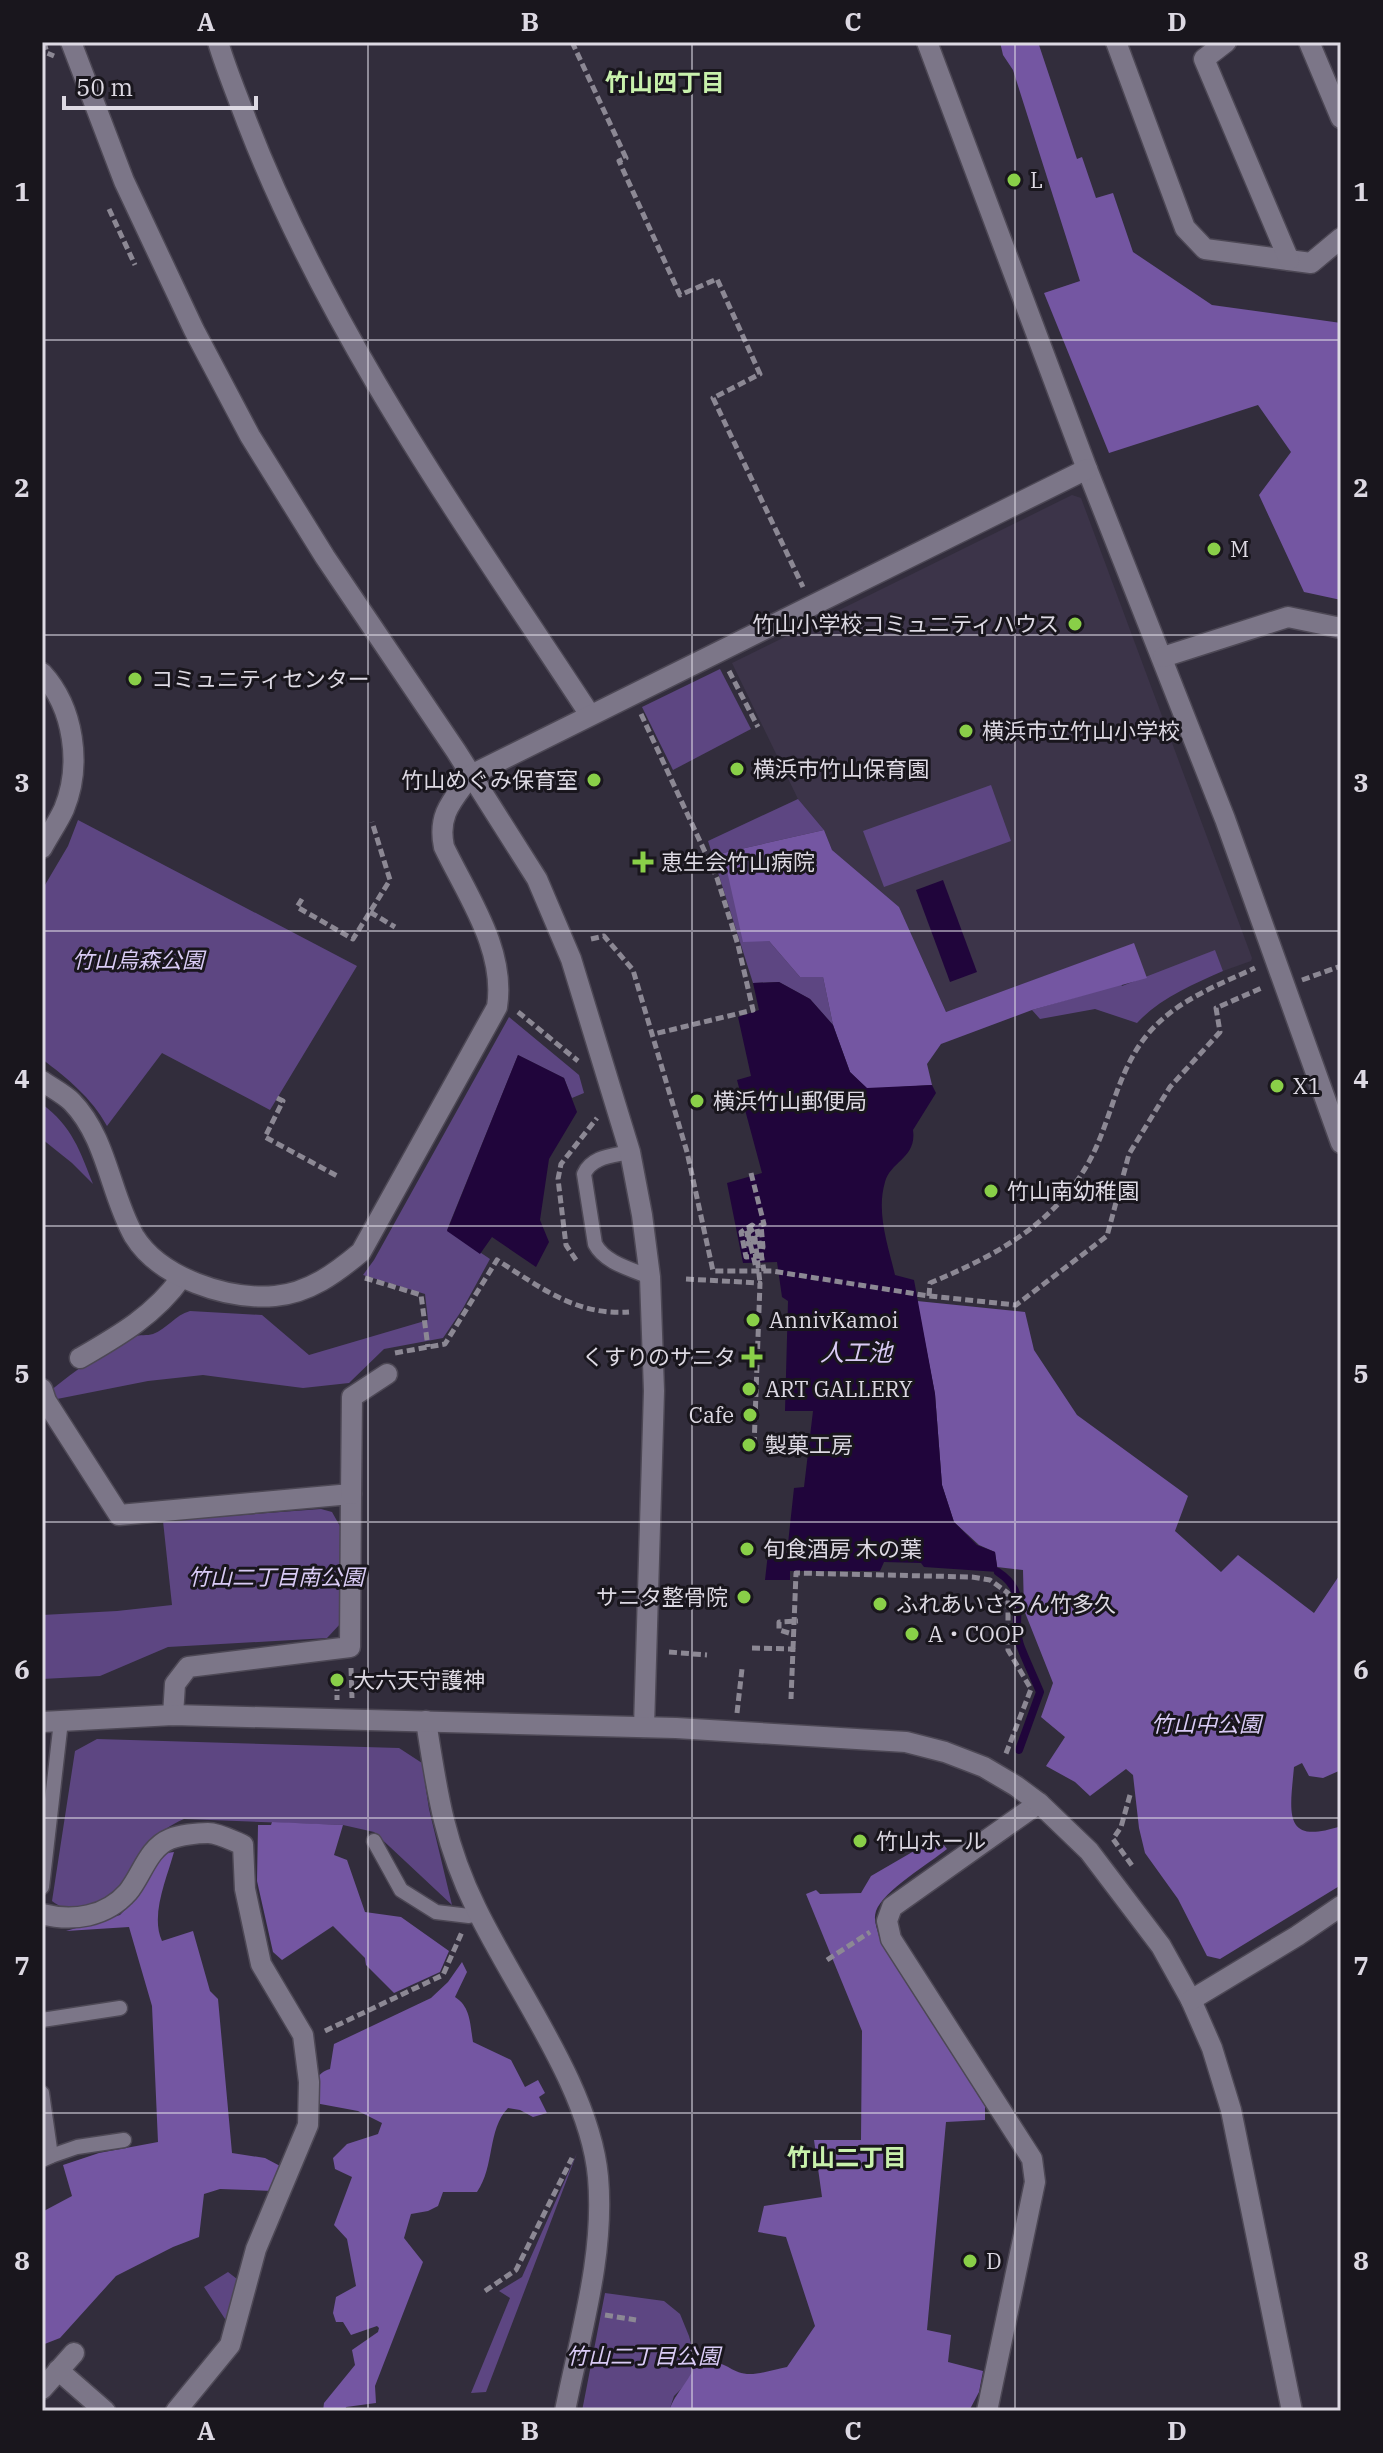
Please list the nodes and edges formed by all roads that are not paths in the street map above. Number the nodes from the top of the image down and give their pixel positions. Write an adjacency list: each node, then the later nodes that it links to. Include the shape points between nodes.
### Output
1 (71, 42): 15 (street, via 124,181 250,436)
2 (218, 42): 14 (street, via 272,186 335,314 396,419)
3 (927, 42): 10 (street)
4 (1116, 42): 9 (street, via 1185,228 1205,249)
5 (1226, 42): 9 (street, via 1204,59)
6 (1309, 42): 7 (street)
7 (1341, 118)
8 (1341, 238): 9 (street, via 1311,263)
9 (1289, 260)
10 (1087, 469): 12 (street); 14 (street)
11 (1341, 628): 12 (street, via 1288,617)
12 (1163, 657): 18 (street, via 1269,962)
13 (42, 673): 16 (street, via 61,700 74,742 68,796)
14 (590, 715): 15 (street)
15 (471, 775): 19 (street, via 537,879 571,959); 21 (street, via 441,830 444,847 491,944 497,1007 361,1252 310,1286 276,1296 234,1294)
16 (42, 848)
17 (42, 1081): 21 (street, via 72,1102 94,1133 136,1239 158,1264)
18 (1341, 1143)
19 (630, 1152): 20 (street); 20 (lane, via 587,1166 586,1188 599,1252)
20 (650, 1277): 29 (street, via 654,1391)
21 (181, 1278): 22 (street, via 129,1330)
22 (80, 1358)
23 (382, 1377): 25 (street, via 352,1397)
24 (46, 1382): 25 (street, via 46,1401 119,1515)
25 (351, 1494): 26 (street, via 350,1647 188,1667 175,1684)
26 (173, 1715): 27 (street); 28 (street)
27 (52, 1721): 31 (lane)
28 (426, 1721): 29 (street); 35 (street, via 440,1811 454,1861)
29 (644, 1727): 30 (street, via 906,1742 984,1767)
30 (1039, 1803): 37 (street, via 1122,1891); 49 (street, via 892,1907 887,1921 891,1939 1032,2159 1035,2182)
31 (45, 1827): 33 (lane)
32 (374, 1841): 35 (lane, via 401,1890 436,1912 469,1916)
33 (42, 1887)
34 (1341, 1906): 37 (street)
35 (476, 1909): 48 (street, via 572,2086 598,2175 596,2254)
36 (42, 1914): 47 (street, via 85,1918 110,1907 169,1839 210,1833 243,1845 245,1889 261,1964 303,2035 308,2125 256,2249 230,2345)
37 (1191, 2000): 50 (street, via 1231,2110)
38 (120, 2008): 39 (lane)
39 (42, 2020)
40 (42, 2093): 42 (lane)
41 (124, 2140): 42 (lane)
42 (46, 2158)
43 (74, 2353): 44 (street)
44 (58, 2370): 45 (street); 46 (street)
45 (42, 2389)
46 (105, 2411)
47 (176, 2411)
48 (565, 2411)
49 (987, 2411)
50 (1292, 2411)

